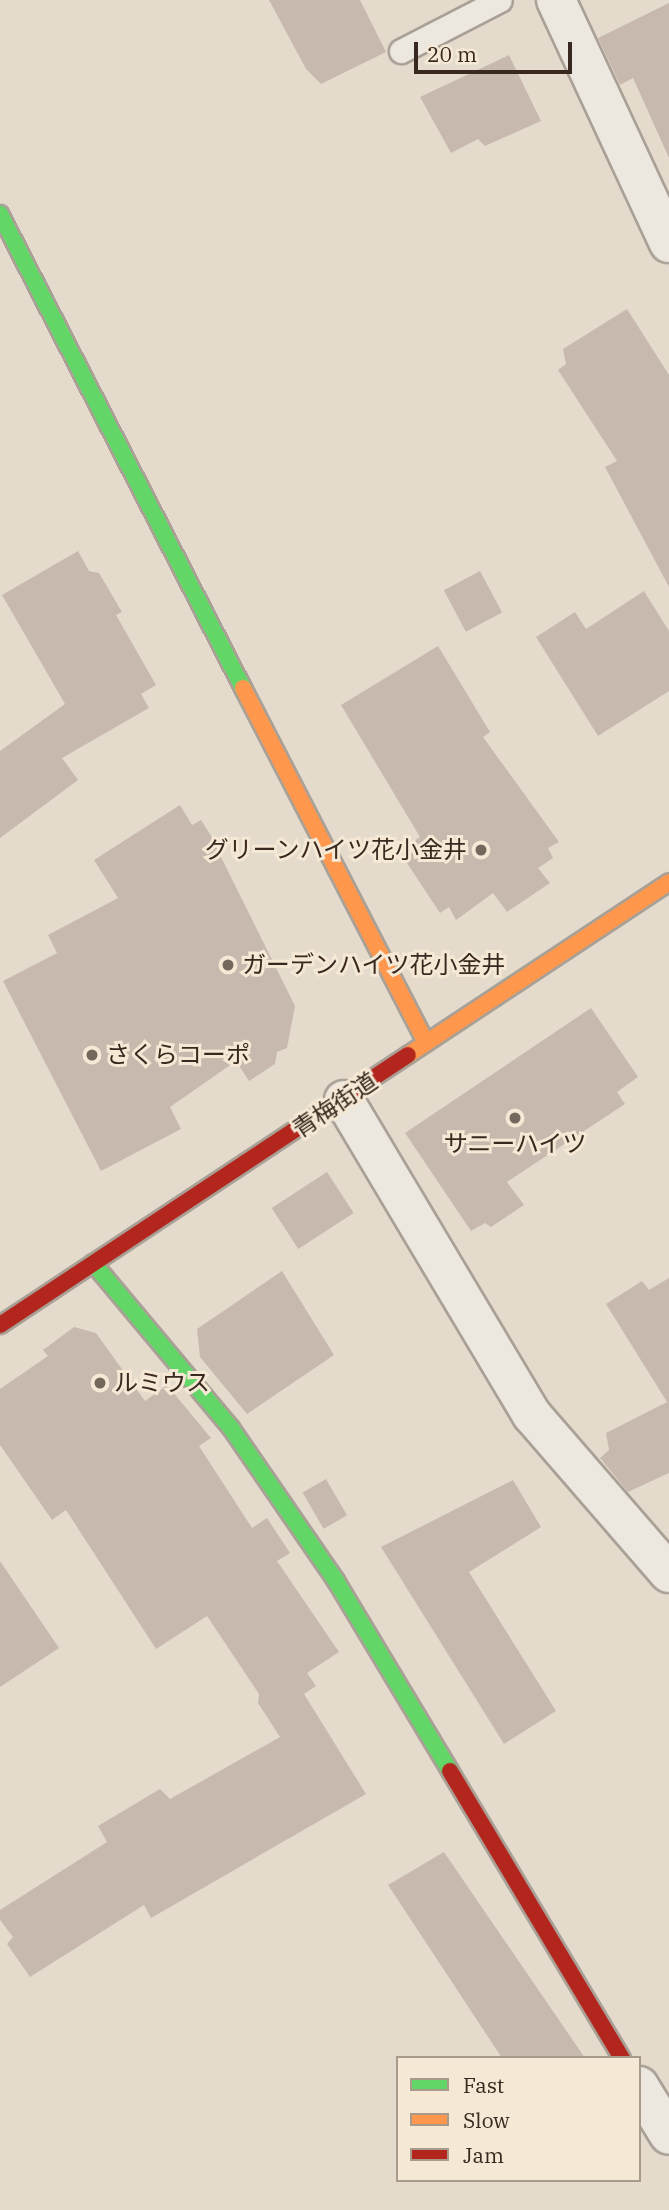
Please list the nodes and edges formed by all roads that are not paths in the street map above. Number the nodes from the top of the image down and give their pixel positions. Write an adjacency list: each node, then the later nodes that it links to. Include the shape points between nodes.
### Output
1 (500, 0): 3 (lane)
2 (556, 0): 5 (street)
3 (401, 51)
4 (0, 214): 7 (street)
5 (669, 243)
6 (669, 882): 7 (street, 青梅街道)
7 (426, 1043): 8 (street, 青梅街道)
8 (344, 1100): 9 (street, 青梅街道); 11 (street, via 531,1415)
9 (93, 1264): 10 (street, 青梅街道); 12 (street, via 231,1428 336,1581)
10 (0, 1325)
11 (669, 1573)
12 (621, 2056)
13 (641, 2089): 14 (street)
14 (669, 2135)

